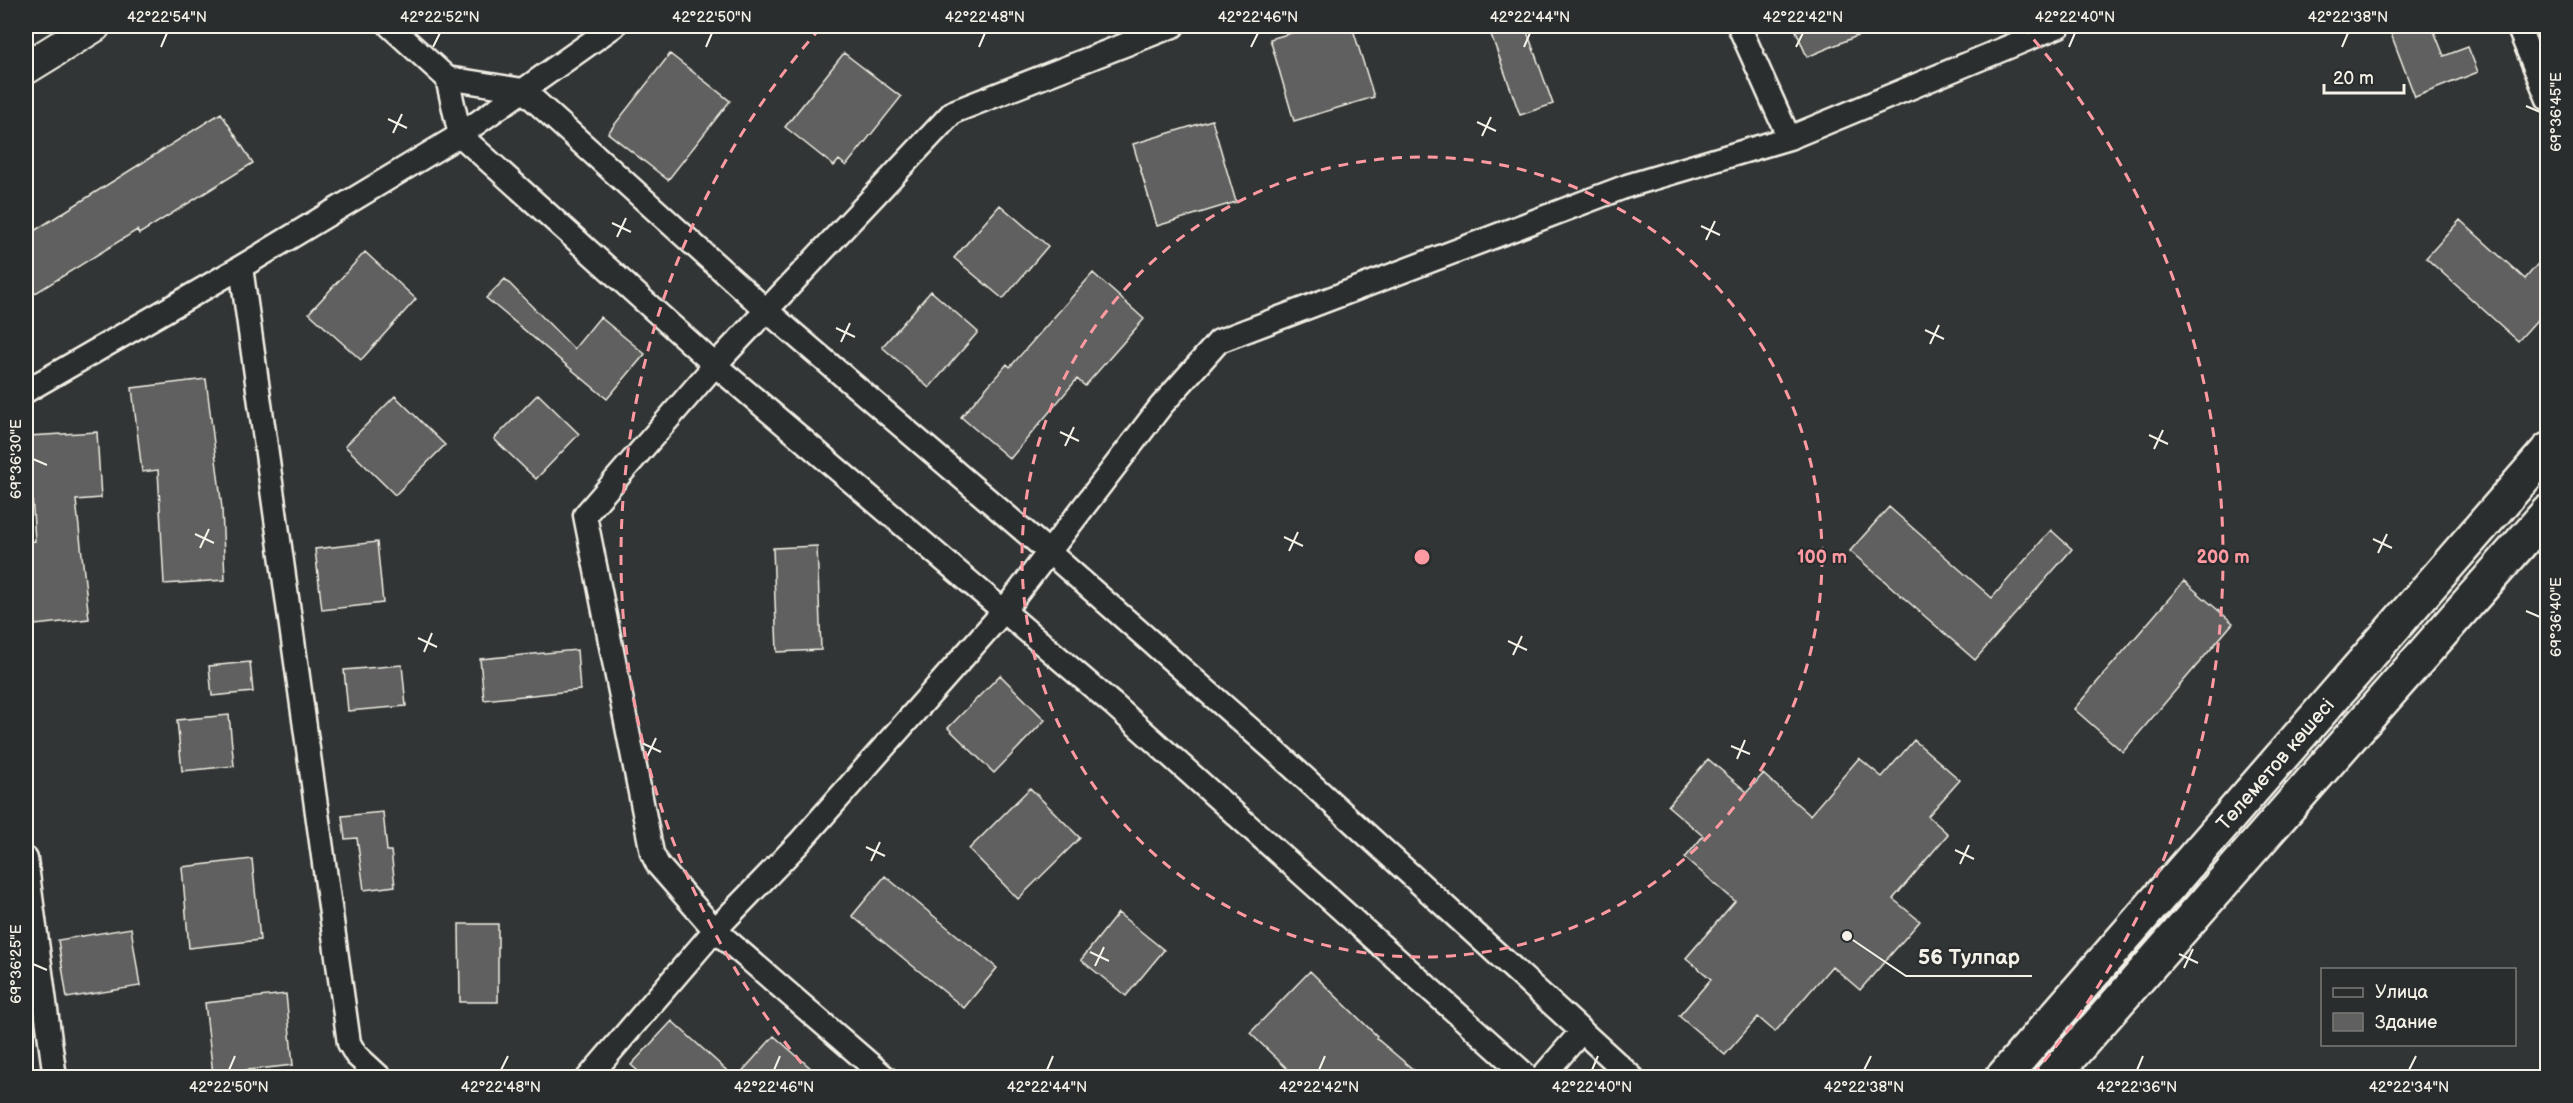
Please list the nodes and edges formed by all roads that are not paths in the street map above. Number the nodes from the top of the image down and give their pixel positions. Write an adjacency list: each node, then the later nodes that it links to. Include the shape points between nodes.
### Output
1 (94, 26): 8 (street)
2 (390, 26): 9 (street)
3 (614, 26): 10 (street)
4 (1173, 26): 15 (street, via 953,112)
5 (1739, 26): 13 (street)
6 (2059, 26): 13 (street)
7 (2518, 26): 11 (street)
8 (26, 68)
9 (447, 78): 10 (street); 12 (street)
10 (523, 90): 12 (street); 15 (street)
11 (2547, 99)
12 (460, 135): 14 (street); 16 (street)
13 (1789, 138): 20 (street, via 1627,186 1219,341 1161,406)
14 (241, 267): 17 (street); 28 (street, via 349,1042)
15 (766, 310): 16 (street); 20 (street)
16 (715, 365): 21 (street); 25 (street, via 585,515 652,853)
17 (26, 391)
18 (2547, 450): 23 (main road, Төлеметов көшесі)
19 (2547, 518): 24 (main road, Төлеметов көшесі)
20 (1050, 553): 21 (street); 26 (street, via 1274,750)
21 (1004, 612): 25 (street, via 800,843); 31 (street, via 1123,713)
22 (26, 859): 27 (street)
23 (2174, 880): 24 (main road); 34 (main road, Төлеметов көшесі)
24 (2208, 899): 35 (main road, Төлеметов көшесі)
25 (715, 930): 29 (street); 30 (street)
26 (1582, 1031): 32 (street); 33 (street)
27 (55, 1077)
28 (381, 1077)
29 (588, 1077)
30 (886, 1077)
31 (1529, 1077)
32 (1541, 1077)
33 (1634, 1077)
34 (2002, 1077)
35 (2051, 1077)

